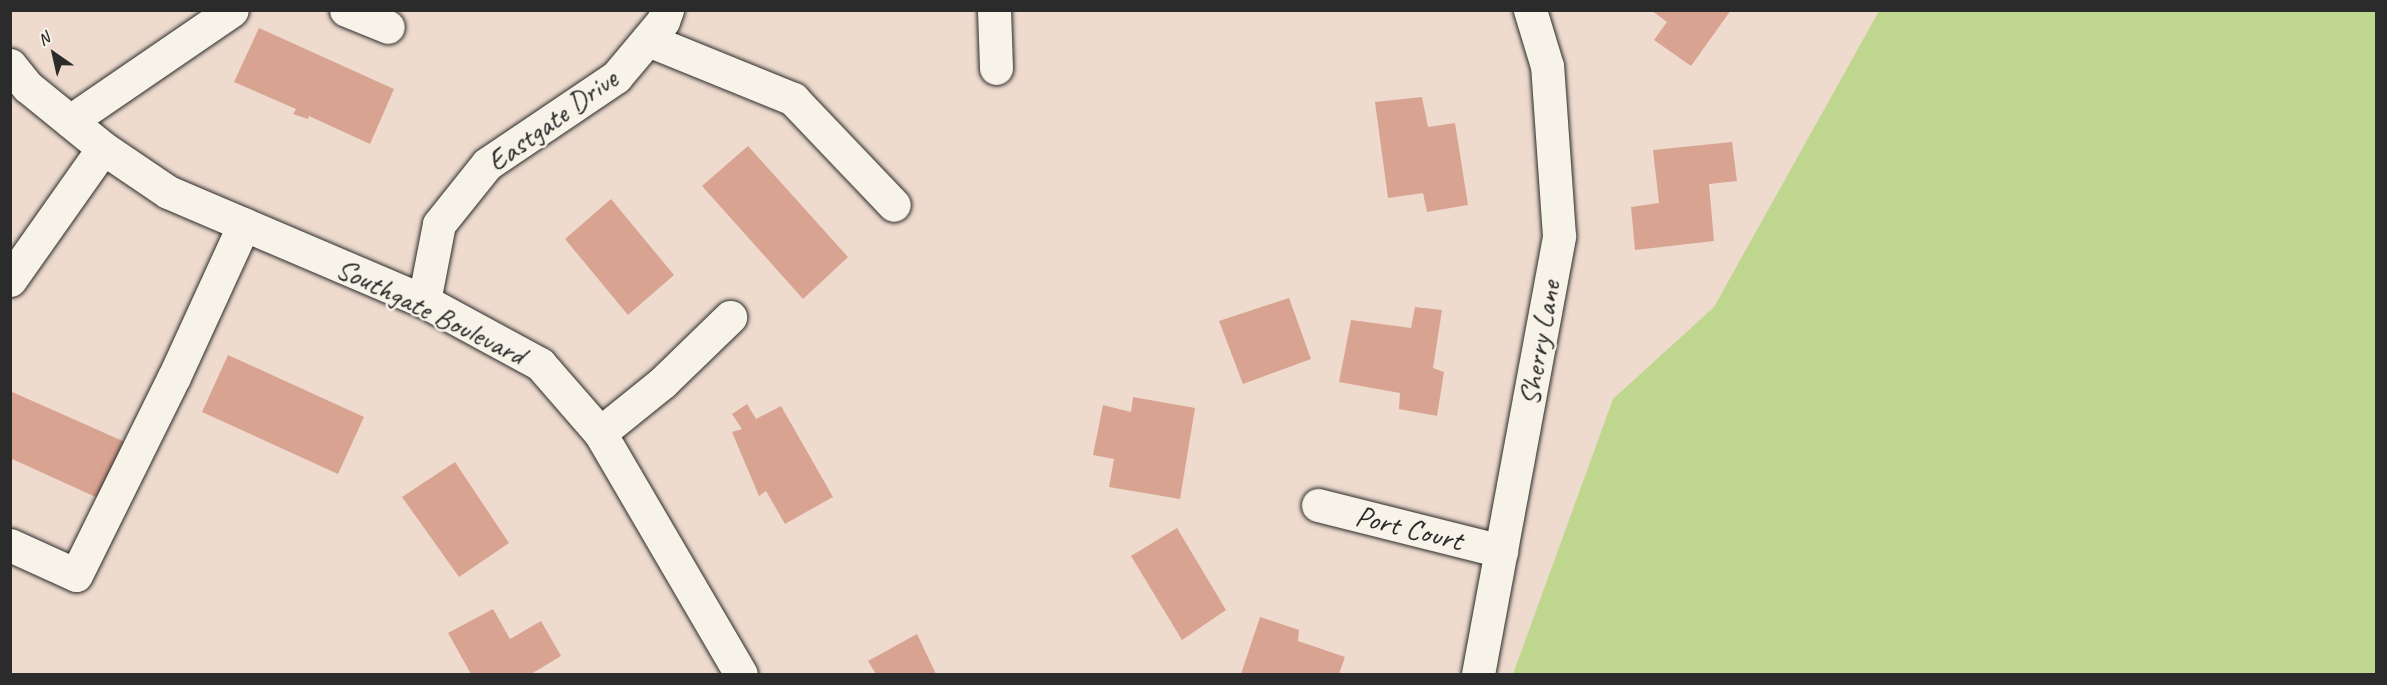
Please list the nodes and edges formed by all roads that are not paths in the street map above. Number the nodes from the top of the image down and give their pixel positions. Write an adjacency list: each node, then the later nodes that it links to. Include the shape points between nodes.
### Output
1 (232, 10): 10 (street)
2 (346, 10): 6 (street)
3 (668, 10): 7 (street, Eastgate Drive)
4 (994, 10): 9 (street)
5 (1530, 10): 20 (street, Sherry Lane, via 1547,66 1559,236)
6 (388, 27)
7 (648, 40): 12 (street, via 793,99); 15 (street, Eastgate Drive, via 616,77 487,164 439,224)
8 (10, 65): 10 (street, Southgate Boulevard, via 28,87)
9 (996, 68)
10 (70, 121): 11 (street, Southgate Boulevard)
11 (103, 148): 13 (street, Southgate Boulevard, via 168,192); 14 (street)
12 (894, 206)
13 (244, 224): 15 (street, Southgate Boulevard); 19 (street, via 76,575)
14 (10, 280)
15 (424, 301): 17 (street, Southgate Boulevard, via 540,364)
16 (730, 317): 17 (street, via 662,383)
17 (600, 433): 21 (street, Southgate Boulevard)
18 (1318, 505): 20 (street, Port Court)
19 (10, 545)
20 (1501, 551): 22 (street, Sherry Lane)
21 (741, 675)
22 (1478, 675)

